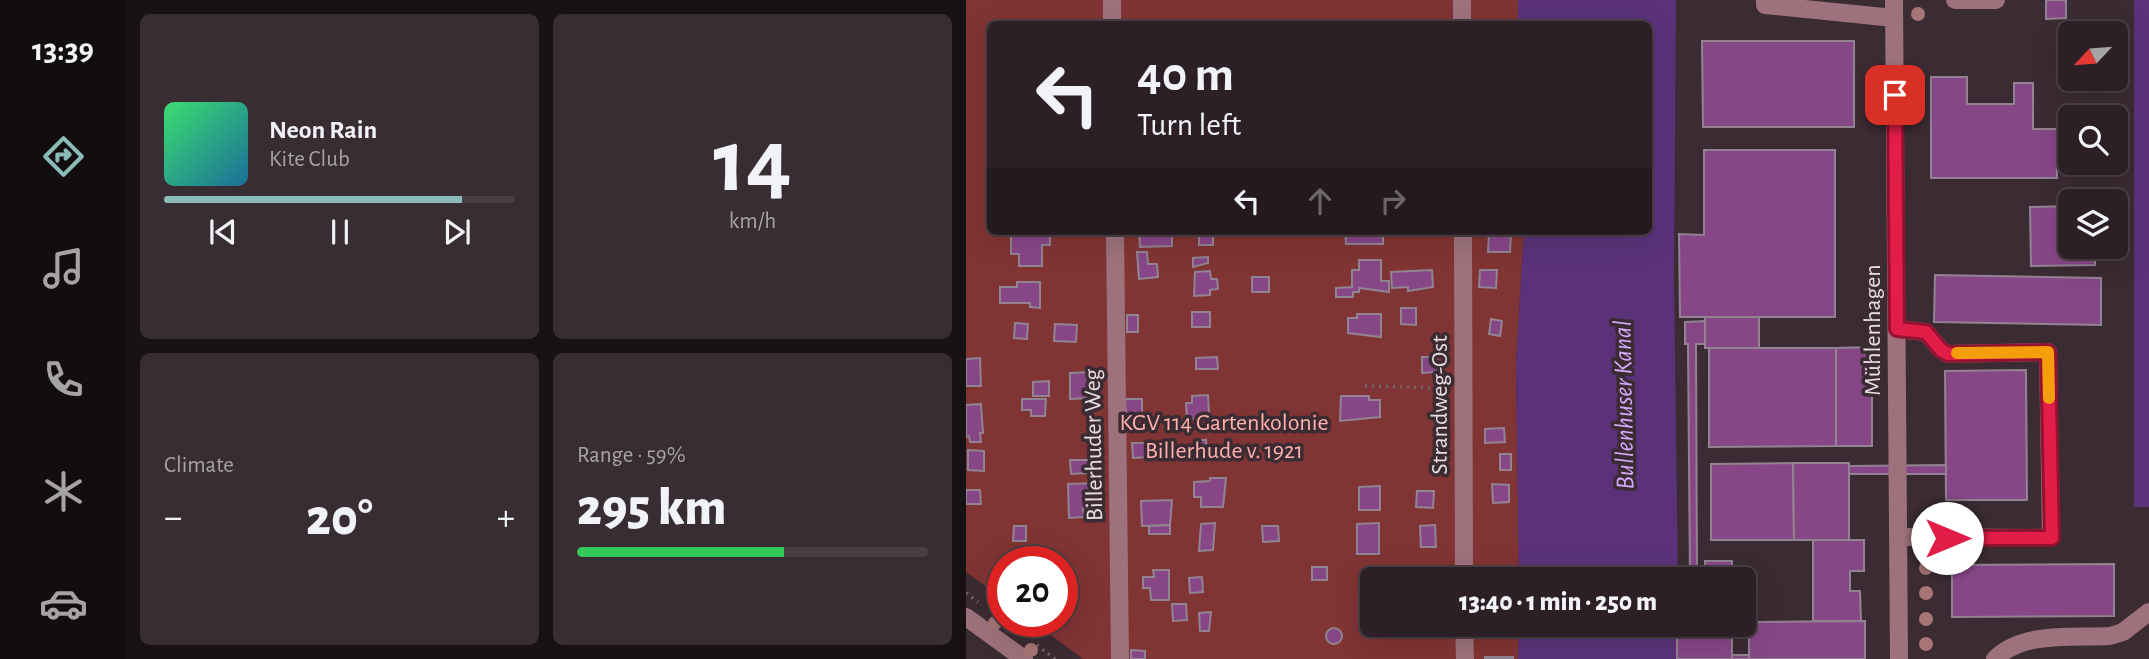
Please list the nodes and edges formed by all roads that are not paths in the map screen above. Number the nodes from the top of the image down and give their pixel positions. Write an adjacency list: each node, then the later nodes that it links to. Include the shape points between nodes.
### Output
1 (1112, 0): 7 (street)
2 (1462, 0): 8 (street)
3 (1765, 0): 6 (street, via 1765,5)
4 (1955, 0): 5 (street)
5 (1996, 0)
6 (1894, 9): 11 (street, Mühlenhagen)
7 (1112, 21)
8 (1462, 21)
9 (1115, 235): 18 (street, Billerhuder Weg)
10 (1463, 235): 13 (street, Strandweg-Ost)
11 (1897, 329): 12 (street, Mühlenhagen); 12 (street, via 1926,332 1948,354 2048,352 2052,538)
12 (1899, 537): 20 (street, Mühlenhagen)
13 (1464, 567)
14 (2149, 612): 21 (street, via 2110,636 2023,641)
15 (966, 617): 17 (street)
16 (1465, 637): 19 (street)
17 (1024, 659)
18 (1121, 659)
19 (1465, 659)
20 (1899, 659)
21 (1995, 659)

